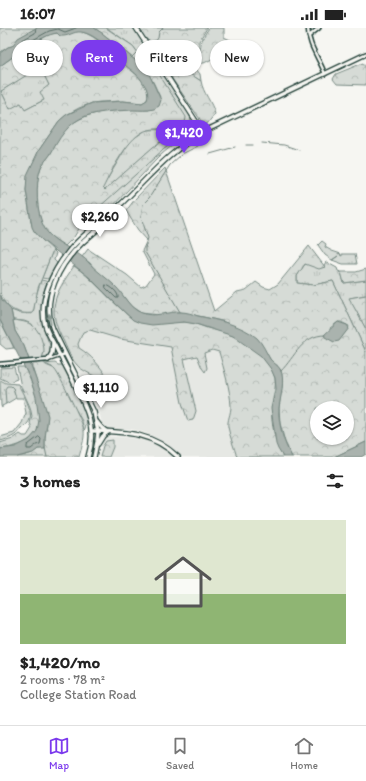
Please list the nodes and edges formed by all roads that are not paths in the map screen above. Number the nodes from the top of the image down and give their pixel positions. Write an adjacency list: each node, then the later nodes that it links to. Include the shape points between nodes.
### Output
1 (136, 28): 7 (main road)
2 (308, 28): 4 (street)
3 (319, 28): 4 (street)
4 (308, 36): 6 (street)
5 (366, 54): 6 (main road)
6 (325, 74): 8 (main road)
7 (198, 122): 8 (main road); 9 (main road)
8 (203, 132): 9 (main road)
9 (192, 139): 10 (main road, via 161,163 119,205 113,215 80,243)
10 (60, 268): 11 (main road, via 48,285 44,306 45,325); 12 (main road, one-way to 10, via 53,329 49,313 51,295)
11 (53, 342): 13 (main road); 14 (main road)
12 (65, 354): 13 (street); 16 (main road, via 90,402)
13 (61, 356): 14 (street); 17 (main road, via 87,409)
14 (48, 360): 15 (street)
15 (1, 364)
16 (96, 421): 18 (main road); 19 (main road)
17 (92, 432): 18 (main road); 21 (main road)
18 (98, 432): 19 (main road); 20 (main road)
19 (107, 432): 20 (main road); 23 (main road, via 143,436 160,443)
20 (96, 446): 22 (main road)
21 (88, 457)
22 (94, 457)
23 (178, 457)

